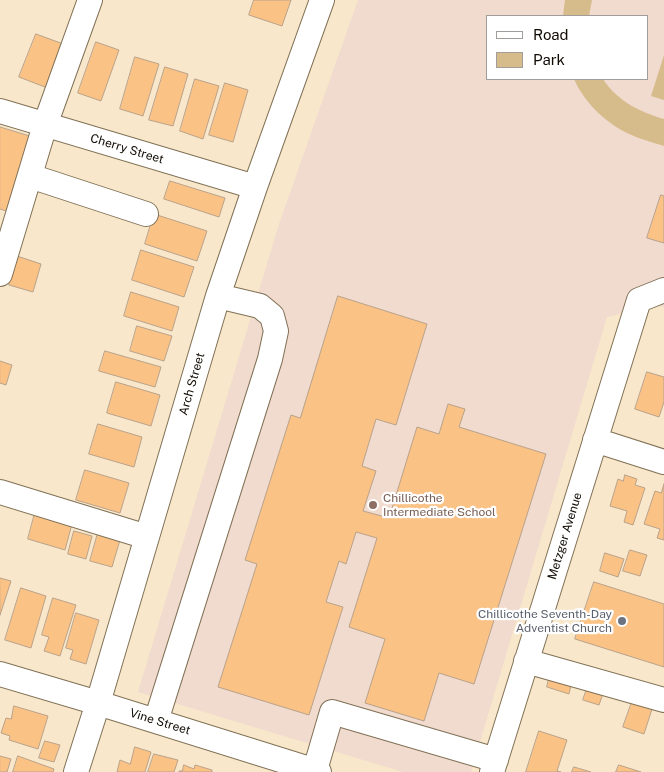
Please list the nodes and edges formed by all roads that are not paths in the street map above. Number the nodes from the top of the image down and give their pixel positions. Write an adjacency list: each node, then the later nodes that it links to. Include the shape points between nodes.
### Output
1 (90, 0): 4 (street)
2 (322, 0): 6 (street, Arch Street)
3 (0, 111): 4 (street, Cherry Street)
4 (45, 124): 5 (street); 6 (street, Cherry Street)
5 (30, 176): 7 (street); 8 (street)
6 (255, 187): 10 (street, Arch Street)
7 (146, 214)
8 (0, 274)
9 (664, 290): 11 (street, Metzger Avenue, via 638,300)
10 (218, 296): 14 (street, Arch Street); 19 (street, via 260,306 272,316 276,330 270,359)
11 (595, 440): 12 (street); 15 (street, Metzger Avenue)
12 (664, 462)
13 (0, 492): 14 (street)
14 (147, 537): 18 (street, Arch Street)
15 (526, 661): 17 (street); 20 (street, Metzger Avenue)
16 (0, 674): 18 (street, Vine Street)
17 (664, 700)
18 (98, 703): 19 (street, Vine Street); 22 (street, Arch Street)
19 (156, 721): 21 (street, Vine Street)
20 (494, 766): 21 (street, via 332,712)
21 (317, 771)
22 (76, 772)

